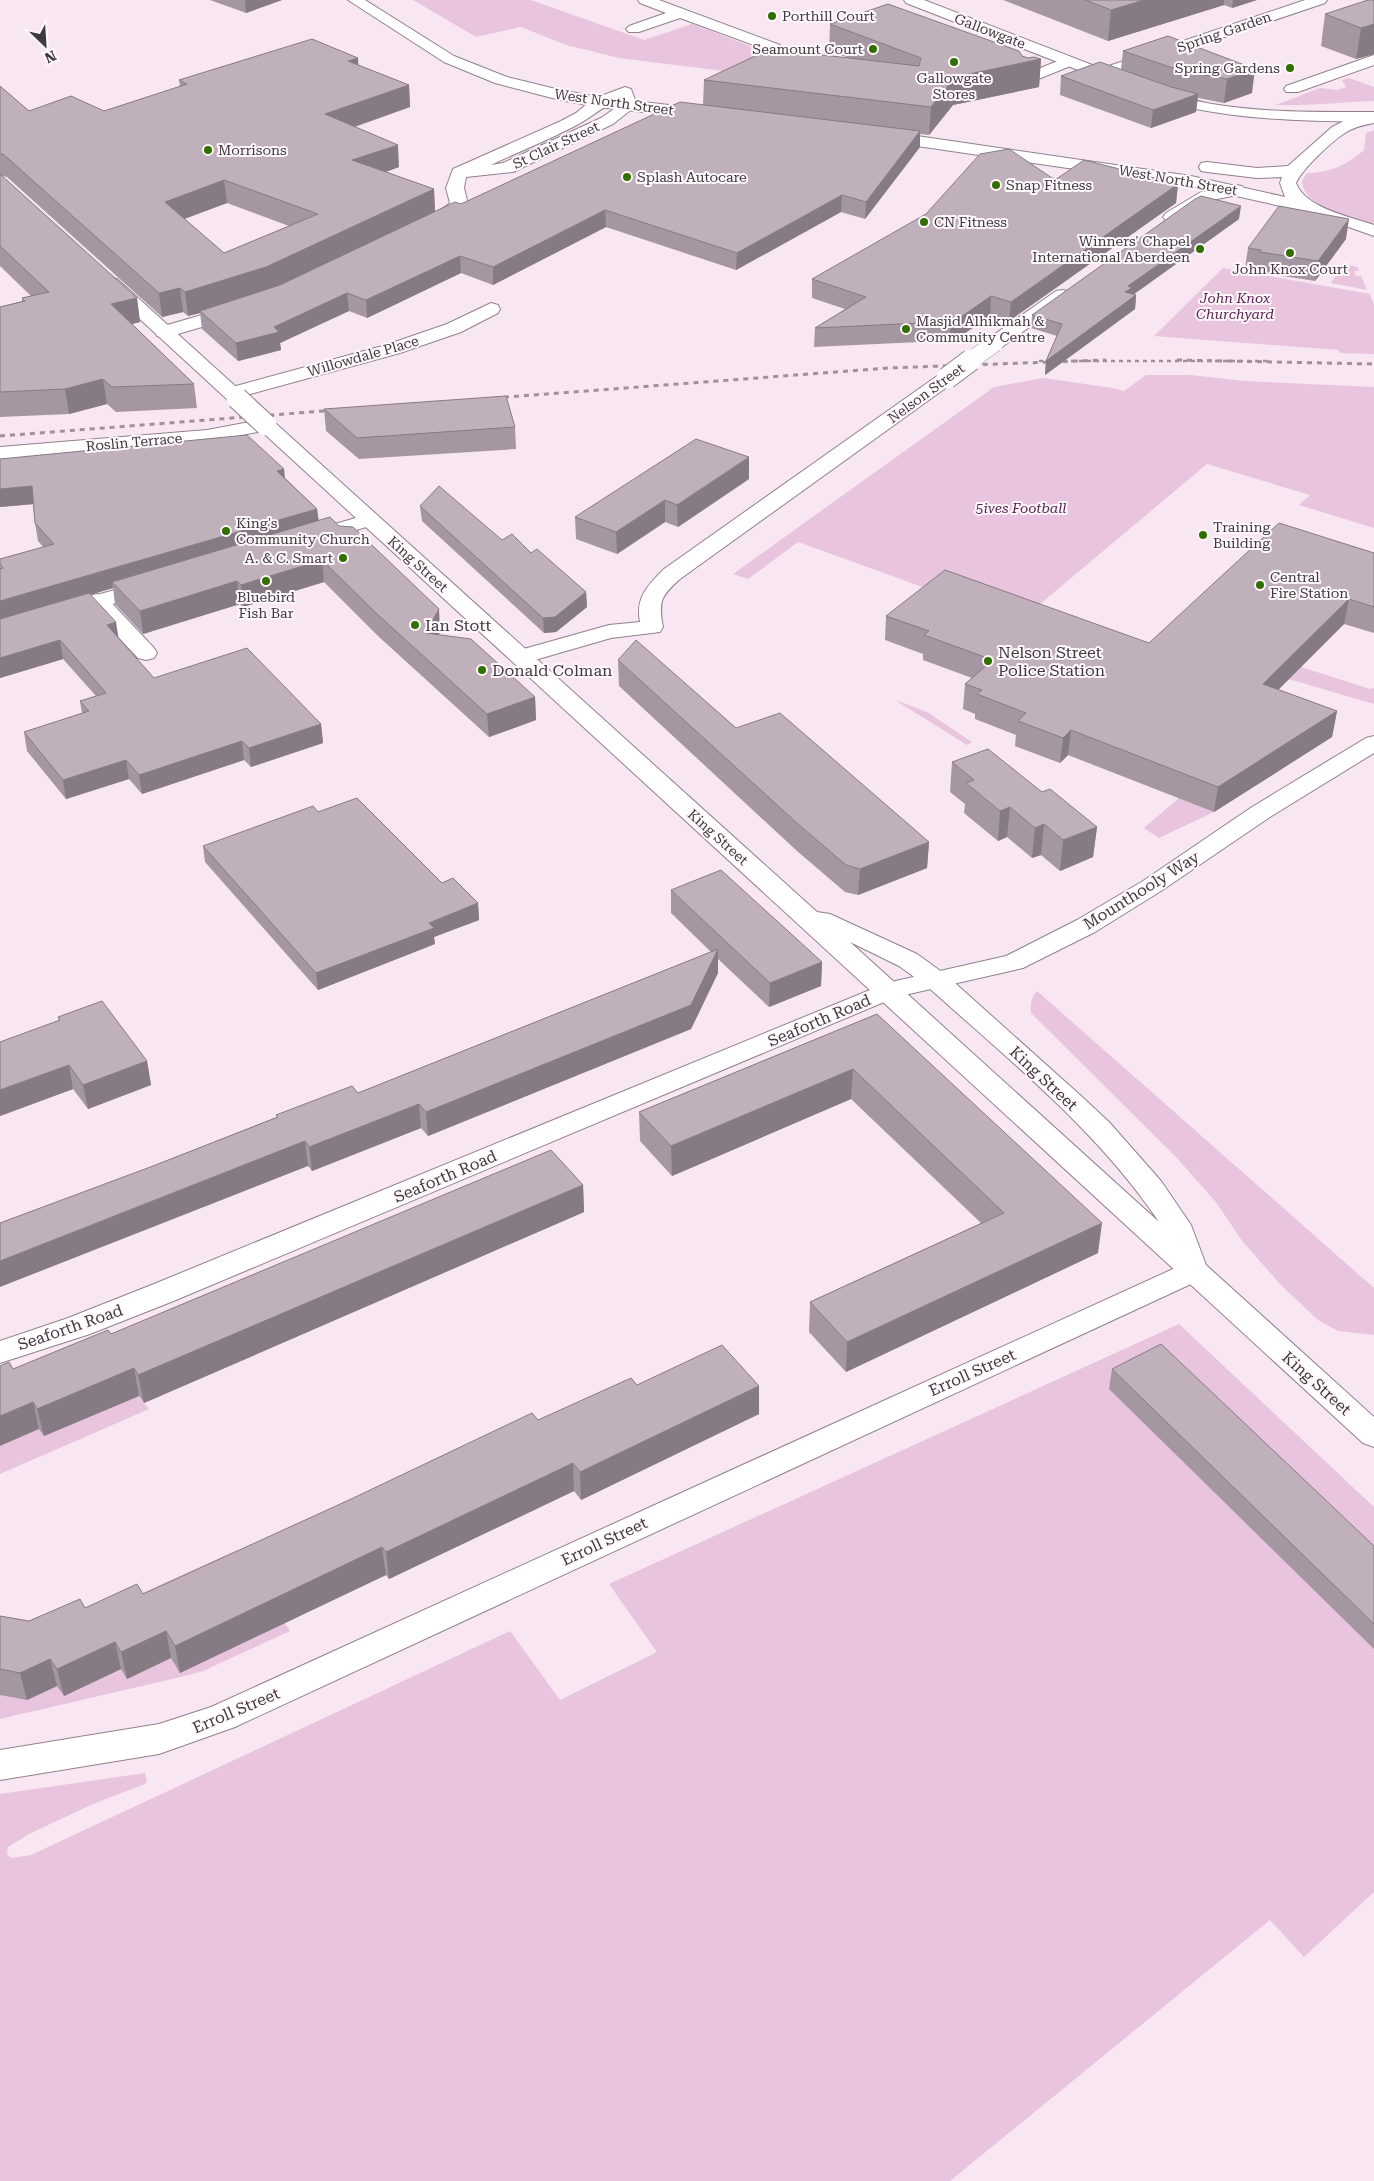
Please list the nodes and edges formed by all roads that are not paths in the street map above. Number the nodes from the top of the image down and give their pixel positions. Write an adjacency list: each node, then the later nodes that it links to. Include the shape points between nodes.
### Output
1 (355, 0): 15 (street, West North Street, via 462,66 525,87)
2 (645, 0): 5 (street)
3 (911, 0): 10 (street, Gallowgate)
4 (1320, 0): 11 (street, Spring Garden)
5 (680, 13): 6 (street); 7 (street)
6 (634, 28)
7 (775, 48)
8 (476, 54): 14 (street, West North Street)
9 (1374, 60): 13 (street)
10 (1068, 62): 11 (street, Gallowgate); 12 (street)
11 (1100, 74): 17 (street, Gallowgate, via 1175,101)
12 (1026, 79)
13 (1292, 90)
14 (627, 99): 15 (street, St Clair Street); 16 (street, West North Street); 21 (street, St Clair Street, via 607,121 507,168)
15 (599, 102): 21 (street, St Clair Street, via 567,124)
16 (719, 109)
17 (1268, 115): 18 (street, Gallowgate); 19 (street, Gallowgate, via 1305,124 1318,130)
18 (1374, 118): 19 (street, via 1346,125)
19 (1326, 141): 20 (street)
20 (1293, 171): 22 (street, West North Street, via 1240,172 868,127); 23 (street, via 1289,177 1289,188 1297,200)
21 (459, 173): 26 (street, via 455,188 459,204 455,210)
22 (1236, 190): 23 (street, West North Street); 24 (street, via 1207,196 1186,206)
23 (1308, 207): 25 (street, West North Street)
24 (1162, 224)
25 (1374, 231)
26 (411, 233)
27 (98, 271): 31 (street, King Street)
28 (1075, 286): 41 (street, Nelson Street, bridge, via 672,574 648,601 652,627 609,632)
29 (251, 306): 31 (street)
30 (491, 309): 32 (street, Willowdale Place, via 454,328 393,349)
31 (164, 332): 32 (street, King Street)
32 (234, 396): 33 (street, King Street, bridge)
33 (266, 425): 34 (street, Roslin Terrace, via 207,436); 35 (street, King Street)
34 (0, 453)
35 (370, 520): 36 (street); 41 (street, King Street)
36 (288, 544)
37 (164, 581): 38 (street)
38 (97, 601): 39 (street); 40 (street)
39 (0, 630)
40 (146, 653)
41 (521, 657): 43 (street, King Street)
42 (1374, 743): 44 (street, Mounthooly Way, via 1086,926 1014,962)
43 (792, 905): 44 (street, King Street, via 908,960); 45 (street, King Street)
44 (937, 981): 45 (street, Mounthooly Way); 46 (street, King Street, via 1070,1101 1128,1161 1176,1225)
45 (887, 991): 46 (street, King Street); 47 (street, Seaforth Road, via 174,1289)
46 (1194, 1271): 48 (street, King Street); 49 (street, Erroll Street, via 223,1717 159,1739)
47 (0, 1352)
48 (1374, 1434)
49 (0, 1765)

